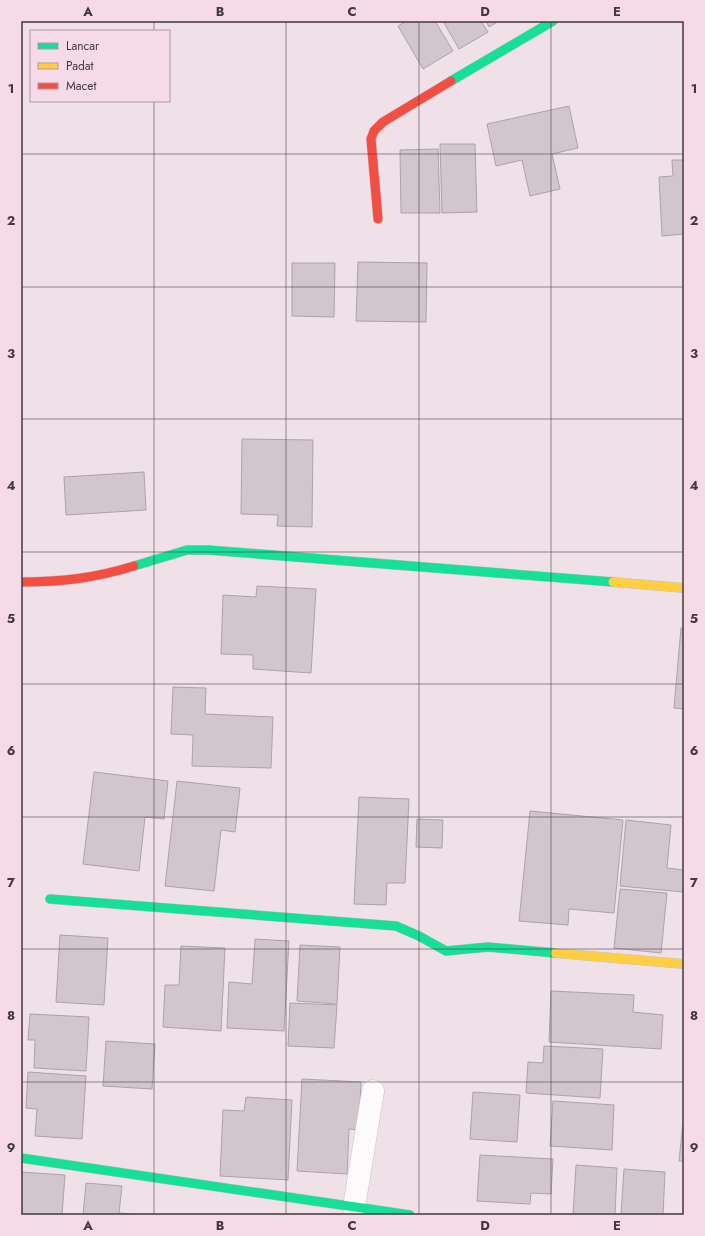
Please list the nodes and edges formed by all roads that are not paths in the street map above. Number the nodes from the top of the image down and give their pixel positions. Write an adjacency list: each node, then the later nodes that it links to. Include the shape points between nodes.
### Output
1 (552, 21): 2 (street, via 377,128 371,139)
2 (378, 219)
3 (21, 582): 4 (street, via 81,580 187,550)
4 (684, 588)
5 (50, 899): 6 (street, via 396,926 446,951 488,947)
6 (684, 964)
7 (373, 1091): 9 (street)
8 (21, 1158): 9 (street)
9 (354, 1207): 10 (street)
10 (410, 1215)

